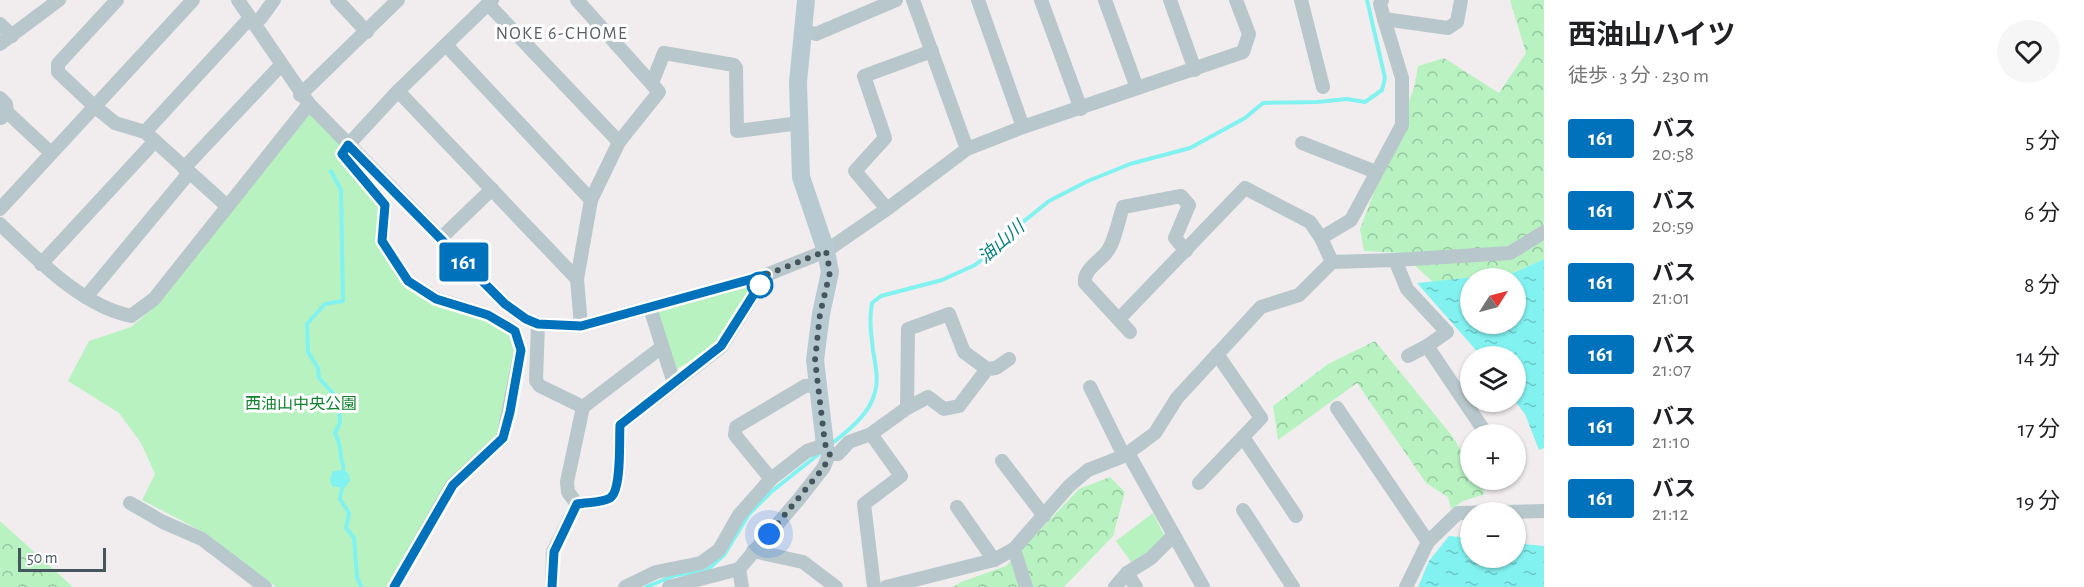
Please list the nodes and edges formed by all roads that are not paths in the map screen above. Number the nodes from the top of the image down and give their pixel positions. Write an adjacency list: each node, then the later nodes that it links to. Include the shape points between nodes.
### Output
1 (59, 0): 26 (street)
2 (117, 0): 37 (street, via 58,64 58,72)
3 (193, 0): 37 (street)
4 (238, 0): 22 (street)
5 (274, 0): 22 (street, via 261,18)
6 (337, 0): 25 (street)
7 (398, 0): 25 (street)
8 (577, 0): 31 (street)
9 (806, 0): 24 (street)
10 (896, 0): 24 (street, via 816,34)
11 (913, 0): 28 (street)
12 (978, 0): 41 (street)
13 (1041, 0): 38 (street)
14 (1105, 0): 33 (street)
15 (1170, 0): 30 (street)
16 (1236, 0): 30 (street, via 1249,34 1243,52)
17 (1301, 0): 32 (street)
18 (1382, 0): 21 (street)
19 (1461, 0): 21 (street, via 1457,22 1448,28)
20 (490, 2): 27 (street); 43 (street)
21 (1384, 19): 49 (street, via 1402,78 1402,125)
22 (251, 21): 29 (street); 42 (street)
23 (0, 24): 26 (street)
24 (804, 31): 40 (street, via 798,82)
25 (367, 32): 36 (street)
26 (6, 40)
27 (446, 45): 34 (street); 51 (street)
28 (932, 51): 46 (street); 54 (street, via 864,76 885,138 855,171)
29 (280, 65): 36 (street); 48 (street)
30 (1195, 70): 33 (street)
31 (652, 83): 40 (street, via 664,53 734,65 737,131); 43 (street, via 659,92)
32 (1323, 87)
33 (1137, 88): 38 (street)
34 (398, 91): 45 (street); 50 (street)
35 (0, 98): 39 (street, via 6,104)
36 (304, 99): 45 (street); 52 (street)
37 (93, 106): 42 (street, via 115,123); 47 (street)
38 (1081, 109): 41 (street)
39 (3, 116): 47 (street)
40 (800, 123): 59 (street, via 801,177)
41 (1023, 127): 46 (street)
42 (150, 137): 48 (street); 63 (street)
43 (619, 142): 51 (street)
44 (1302, 143): 49 (street)
45 (348, 145): 57 (street); 108 (street, via 342,154 385,205 382,241 408,281 436,299 488,315 515,331 521,350 503,438 453,485)
46 (967, 149): 54 (street)
47 (51, 153): 53 (street)
48 (187, 171): 52 (street); 66 (street)
49 (1376, 172): 58 (street, via 1351,220)
50 (492, 189): 57 (street); 65 (street)
51 (591, 200): 65 (street)
52 (227, 206): 66 (street, via 154,299 131,316)
53 (0, 209)
54 (887, 209): 59 (street)
55 (0, 224): 63 (street)
56 (1544, 232): 61 (street, via 1510,253)
57 (441, 238): 69 (street, via 505,304)
58 (1321, 238): 60 (street, via 1310,222 1245,188); 62 (street)
59 (826, 251): 64 (street); 79 (street, via 830,272 820,314 815,360)
60 (1186, 251): 68 (street); 68 (street, via 1175,238 1189,205 1181,196 1123,207 1108,251 1084,280)
61 (1395, 260): 62 (street); 72 (street, via 1407,289 1447,332)
62 (1332, 262): 74 (street, via 1299,295 1262,307)
63 (41, 264): 66 (street)
64 (766, 275): 67 (street); 78 (street, via 721,346)
65 (578, 279): 70 (street)
66 (86, 297)
67 (650, 308): 70 (street); 73 (street)
68 (1119, 319): 71 (street)
69 (538, 324): 70 (street); 81 (street, via 536,381)
70 (581, 326)
71 (1130, 332)
72 (1427, 346): 75 (street); 84 (street)
73 (662, 347): 78 (street); 81 (street)
74 (1217, 354): 86 (street, via 1261,418); 88 (street, via 1177,398 1155,433)
75 (1408, 356)
76 (1009, 359): 77 (street)
77 (987, 369): 82 (street, via 959,406 944,409 928,397); 82 (street, via 964,352 949,315 908,329)
78 (674, 383): 93 (street, via 620,425 615,494 609,499)
79 (817, 385): 87 (street); 90 (street, via 805,386 736,427 735,435)
80 (1090, 387): 88 (street)
81 (583, 407): 93 (street, via 567,482 568,492)
82 (908, 408): 85 (street)
83 (1337, 408): 100 (street)
84 (1479, 424)
85 (871, 434): 87 (street, via 849,442 838,454); 113 (street, via 901,476 864,504)
86 (1243, 437): 91 (street); 98 (street)
87 (827, 449): 90 (street, via 807,451); 102 (street, via 824,467)
88 (1126, 454): 97 (street, via 1088,470); 99 (street)
89 (1002, 461): 97 (street)
90 (771, 479): 106 (street, via 739,515 719,550 701,563 656,572)
91 (1199, 483)
92 (130, 503): 107 (street, via 202,539)
93 (577, 504): 109 (street, via 554,552)
94 (957, 507): 103 (street)
95 (1243, 510): 119 (street)
96 (1544, 511): 100 (street, via 1458,513)
97 (1044, 516): 101 (street)
98 (1296, 516)
99 (1174, 535): 105 (street, via 1151,558); 118 (street)
100 (1428, 542): 120 (street)
101 (1014, 549): 103 (street); 115 (street)
102 (753, 551): 104 (street); 112 (street, via 803,562)
103 (994, 560): 114 (street)
104 (739, 569): 110 (street); 111 (street)
105 (1127, 573): 116 (street); 117 (street)
106 (637, 585)
107 (265, 587)
108 (394, 587)
109 (552, 587)
110 (669, 587)
111 (742, 587)
112 (836, 587)
113 (874, 587)
114 (886, 587)
115 (1026, 587)
116 (1115, 587)
117 (1136, 587)
118 (1203, 587)
119 (1293, 587)
120 (1406, 587)

